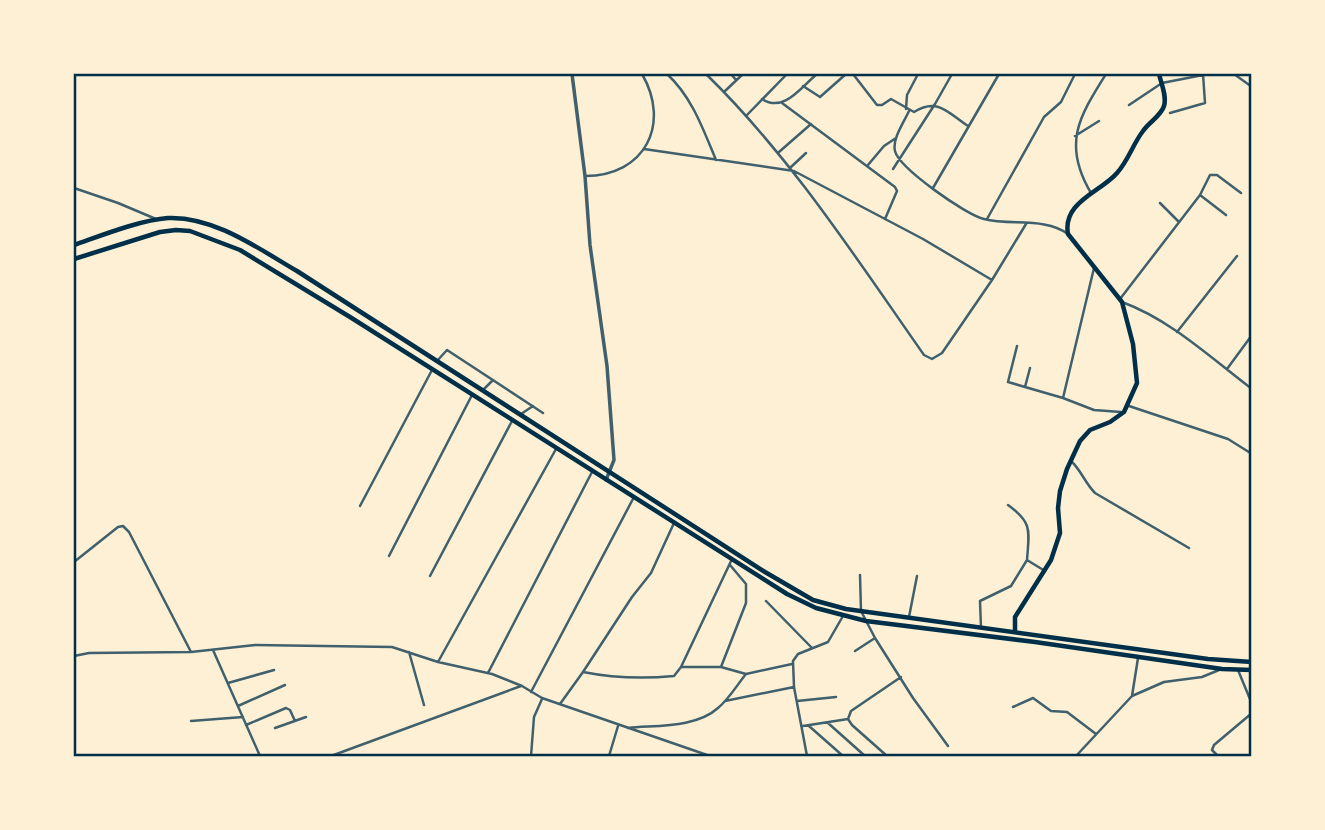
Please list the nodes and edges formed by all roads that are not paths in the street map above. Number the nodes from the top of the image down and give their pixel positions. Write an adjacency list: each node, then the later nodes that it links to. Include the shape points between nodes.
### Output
1 (572, 74): 44 (street)
2 (642, 74): 36 (street, via 655,111 653,131)
3 (667, 74): 39 (street, via 692,105)
4 (706, 74): 23 (street)
5 (731, 74): 19 (street)
6 (743, 74): 19 (street)
7 (787, 74): 24 (street)
8 (817, 74): 21 (street)
9 (846, 74): 21 (street, via 820,97)
10 (853, 74): 28 (street, via 875,103 882,105 891,99)
11 (918, 74): 28 (street, via 907,95)
12 (952, 74): 26 (street)
13 (999, 74): 33 (street)
14 (1075, 74): 54 (street, via 1061,102 1044,117)
15 (1106, 74): 34 (street, via 1082,113)
16 (1159, 74): 20 (main road)
17 (1203, 74): 20 (street); 29 (street, via 1205,103)
18 (1234, 74): 22 (street)
19 (736, 80): 23 (street)
20 (1161, 83): 27 (street); 48 (main road, via 1165,105 1160,113 1144,129 1118,172)
21 (803, 86): 25 (street)
22 (1251, 87)
23 (724, 91): 30 (street)
24 (762, 99): 25 (street, via 771,105); 30 (street)
25 (782, 103): 32 (street)
26 (935, 104): 28 (street); 33 (street); 40 (street)
27 (1129, 105)
28 (908, 110): 35 (street)
29 (1170, 113)
30 (747, 115): 37 (street)
31 (1099, 121): 34 (street)
32 (811, 124): 37 (street); 41 (street)
33 (968, 127): 46 (street)
34 (1076, 136): 48 (street, via 1078,166)
35 (896, 138): 40 (street, via 894,150); 41 (street)
36 (644, 149): 39 (street); 44 (street, via 612,173)
37 (779, 152): 42 (street)
38 (806, 153): 42 (street)
39 (716, 160): 42 (street)
40 (900, 160): 43 (street); 46 (street)
41 (869, 165): 52 (street, via 897,189)
42 (793, 169): 52 (street); 62 (street, via 928,357 942,354)
43 (893, 169)
44 (584, 176): 89 (street, via 607,366)
45 (74, 188): 53 (street)
46 (933, 188): 54 (street)
47 (1241, 192): 49 (street, via 1213,173)
48 (1091, 193): 57 (main road, via 1071,214)
49 (1200, 195): 51 (street); 55 (street)
50 (1160, 202): 55 (street)
51 (1226, 215)
52 (885, 219): 62 (street)
53 (159, 220): 58 (main road); 67 (main road, via 197,222 246,242)
54 (986, 220): 56 (street)
55 (1179, 222): 63 (street)
56 (1026, 224): 57 (street, via 1053,226); 62 (street)
57 (1068, 234): 61 (main road)
58 (74, 245)
59 (1237, 256): 64 (street)
60 (74, 259): 69 (main road, via 160,232 190,231 240,250)
61 (1095, 266): 63 (main road); 77 (street)
62 (992, 280)
63 (1121, 300): 64 (street); 80 (main road, via 1138,374)
64 (1177, 332): 70 (street)
65 (1251, 335): 70 (street)
66 (1017, 346): 72 (street, via 1007,381)
67 (437, 361): 71 (street, via 447,350); 74 (main road)
68 (1030, 368): 72 (street)
69 (432, 370): 75 (main road); 93 (street)
70 (1227, 370): 73 (street)
71 (493, 380): 74 (street); 79 (street)
72 (1025, 387): 77 (street)
73 (1251, 389)
74 (483, 390): 76 (main road)
75 (472, 395): 78 (main road); 96 (street)
76 (492, 396): 78 (main road); 83 (main road)
77 (1063, 398): 81 (street, via 1094,410)
78 (487, 405): 84 (main road)
79 (533, 406): 82 (street); 83 (street)
80 (1129, 406): 81 (main road); 86 (street, via 1228,439)
81 (1124, 412): 87 (main road, via 1086,433)
82 (543, 413)
83 (521, 414): 89 (main road)
84 (512, 421): 85 (main road); 102 (street)
85 (556, 449): 88 (main road); 123 (street)
86 (1251, 454)
87 (1071, 461): 95 (street, via 1095,493); 100 (main road, via 1060,491 1059,533)
88 (592, 472): 90 (main road); 133 (street)
89 (611, 472): 90 (street); 105 (main road, via 813,600)
90 (606, 480): 91 (main road)
91 (634, 498): 94 (main road); 140 (street)
92 (1008, 505): 97 (street, via 1030,527)
93 (360, 506)
94 (674, 523): 99 (main road); 132 (street, via 651,573)
95 (1189, 548)
96 (389, 556)
97 (1027, 560): 100 (street); 109 (street, via 1011,586 980,601)
98 (74, 562): 117 (street, via 123,526)
99 (731, 562): 106 (main road, via 816,608); 126 (street); 127 (street, via 746,584 746,603)
100 (1045, 571): 110 (main road, via 1015,617)
101 (860, 575): 105 (street)
102 (430, 576)
103 (917, 576): 107 (street)
104 (766, 600): 114 (street)
105 (861, 611): 107 (main road); 108 (street)
106 (843, 616): 108 (main road); 114 (street, via 828,642)
107 (909, 619): 109 (main road)
108 (866, 621): 111 (street); 119 (main road)
109 (981, 628): 110 (main road)
110 (1015, 631): 112 (main road)
111 (875, 638): 116 (street); 135 (street)
112 (1107, 644): 113 (main road); 119 (main road)
113 (1127, 647): 121 (main road); 124 (main road)
114 (812, 648): 125 (street, via 798,654)
115 (213, 650): 117 (street); 118 (street, via 255,645 392,647); 136 (street)
116 (855, 651)
117 (191, 652): 120 (street)
118 (409, 652): 123 (street); 148 (street)
119 (1106, 653): 121 (main road)
120 (74, 656)
121 (1126, 656): 122 (main road)
122 (1138, 658): 128 (main road); 141 (street)
123 (438, 662): 133 (street)
124 (1251, 662)
125 (792, 664): 134 (street); 139 (street)
126 (681, 667): 127 (street); 132 (street, via 674,676 648,678)
127 (721, 667): 134 (street)
128 (1222, 669): 130 (main road); 141 (street, via 1164,682)
129 (274, 670): 136 (street)
130 (1238, 670): 131 (main road); 147 (street)
131 (1251, 670)
132 (583, 672): 146 (street)
133 (488, 673): 138 (street)
134 (746, 674): 144 (street)
135 (901, 677): 154 (street, via 851,711); 165 (street)
136 (228, 683): 149 (street)
137 (285, 685): 149 (street)
138 (522, 686): 140 (street); 170 (street)
139 (794, 687): 144 (street); 145 (street)
140 (531, 692): 143 (street)
141 (1132, 696): 164 (street)
142 (836, 697): 145 (street)
143 (542, 698): 146 (street); 171 (street, via 534,717)
144 (724, 701): 163 (street, via 718,709 690,721)
145 (797, 701): 160 (street)
146 (559, 704): 159 (street)
147 (1251, 704)
148 (424, 705)
149 (238, 706): 152 (street)
150 (1013, 707): 164 (street, via 1033,698 1051,712 1066,712)
151 (1251, 713): 176 (street, via 1214,745)
152 (243, 717): 155 (street); 158 (street)
153 (306, 717): 156 (street)
154 (848, 719): 157 (street); 168 (street)
155 (191, 721)
156 (295, 721): 158 (street, via 286,709); 162 (street)
157 (828, 723): 161 (street); 174 (street)
158 (246, 725): 169 (street)
159 (618, 726): 163 (street); 166 (street)
160 (802, 726): 161 (street); 172 (street)
161 (808, 726): 173 (street)
162 (275, 728)
163 (625, 728): 167 (street)
164 (1096, 734): 175 (street)
165 (948, 746)
166 (608, 756)
167 (709, 756)
168 (887, 756)
169 (260, 757)
170 (331, 757)
171 (531, 757)
172 (807, 757)
173 (843, 757)
174 (865, 757)
175 (1076, 757)
176 (1218, 757)

